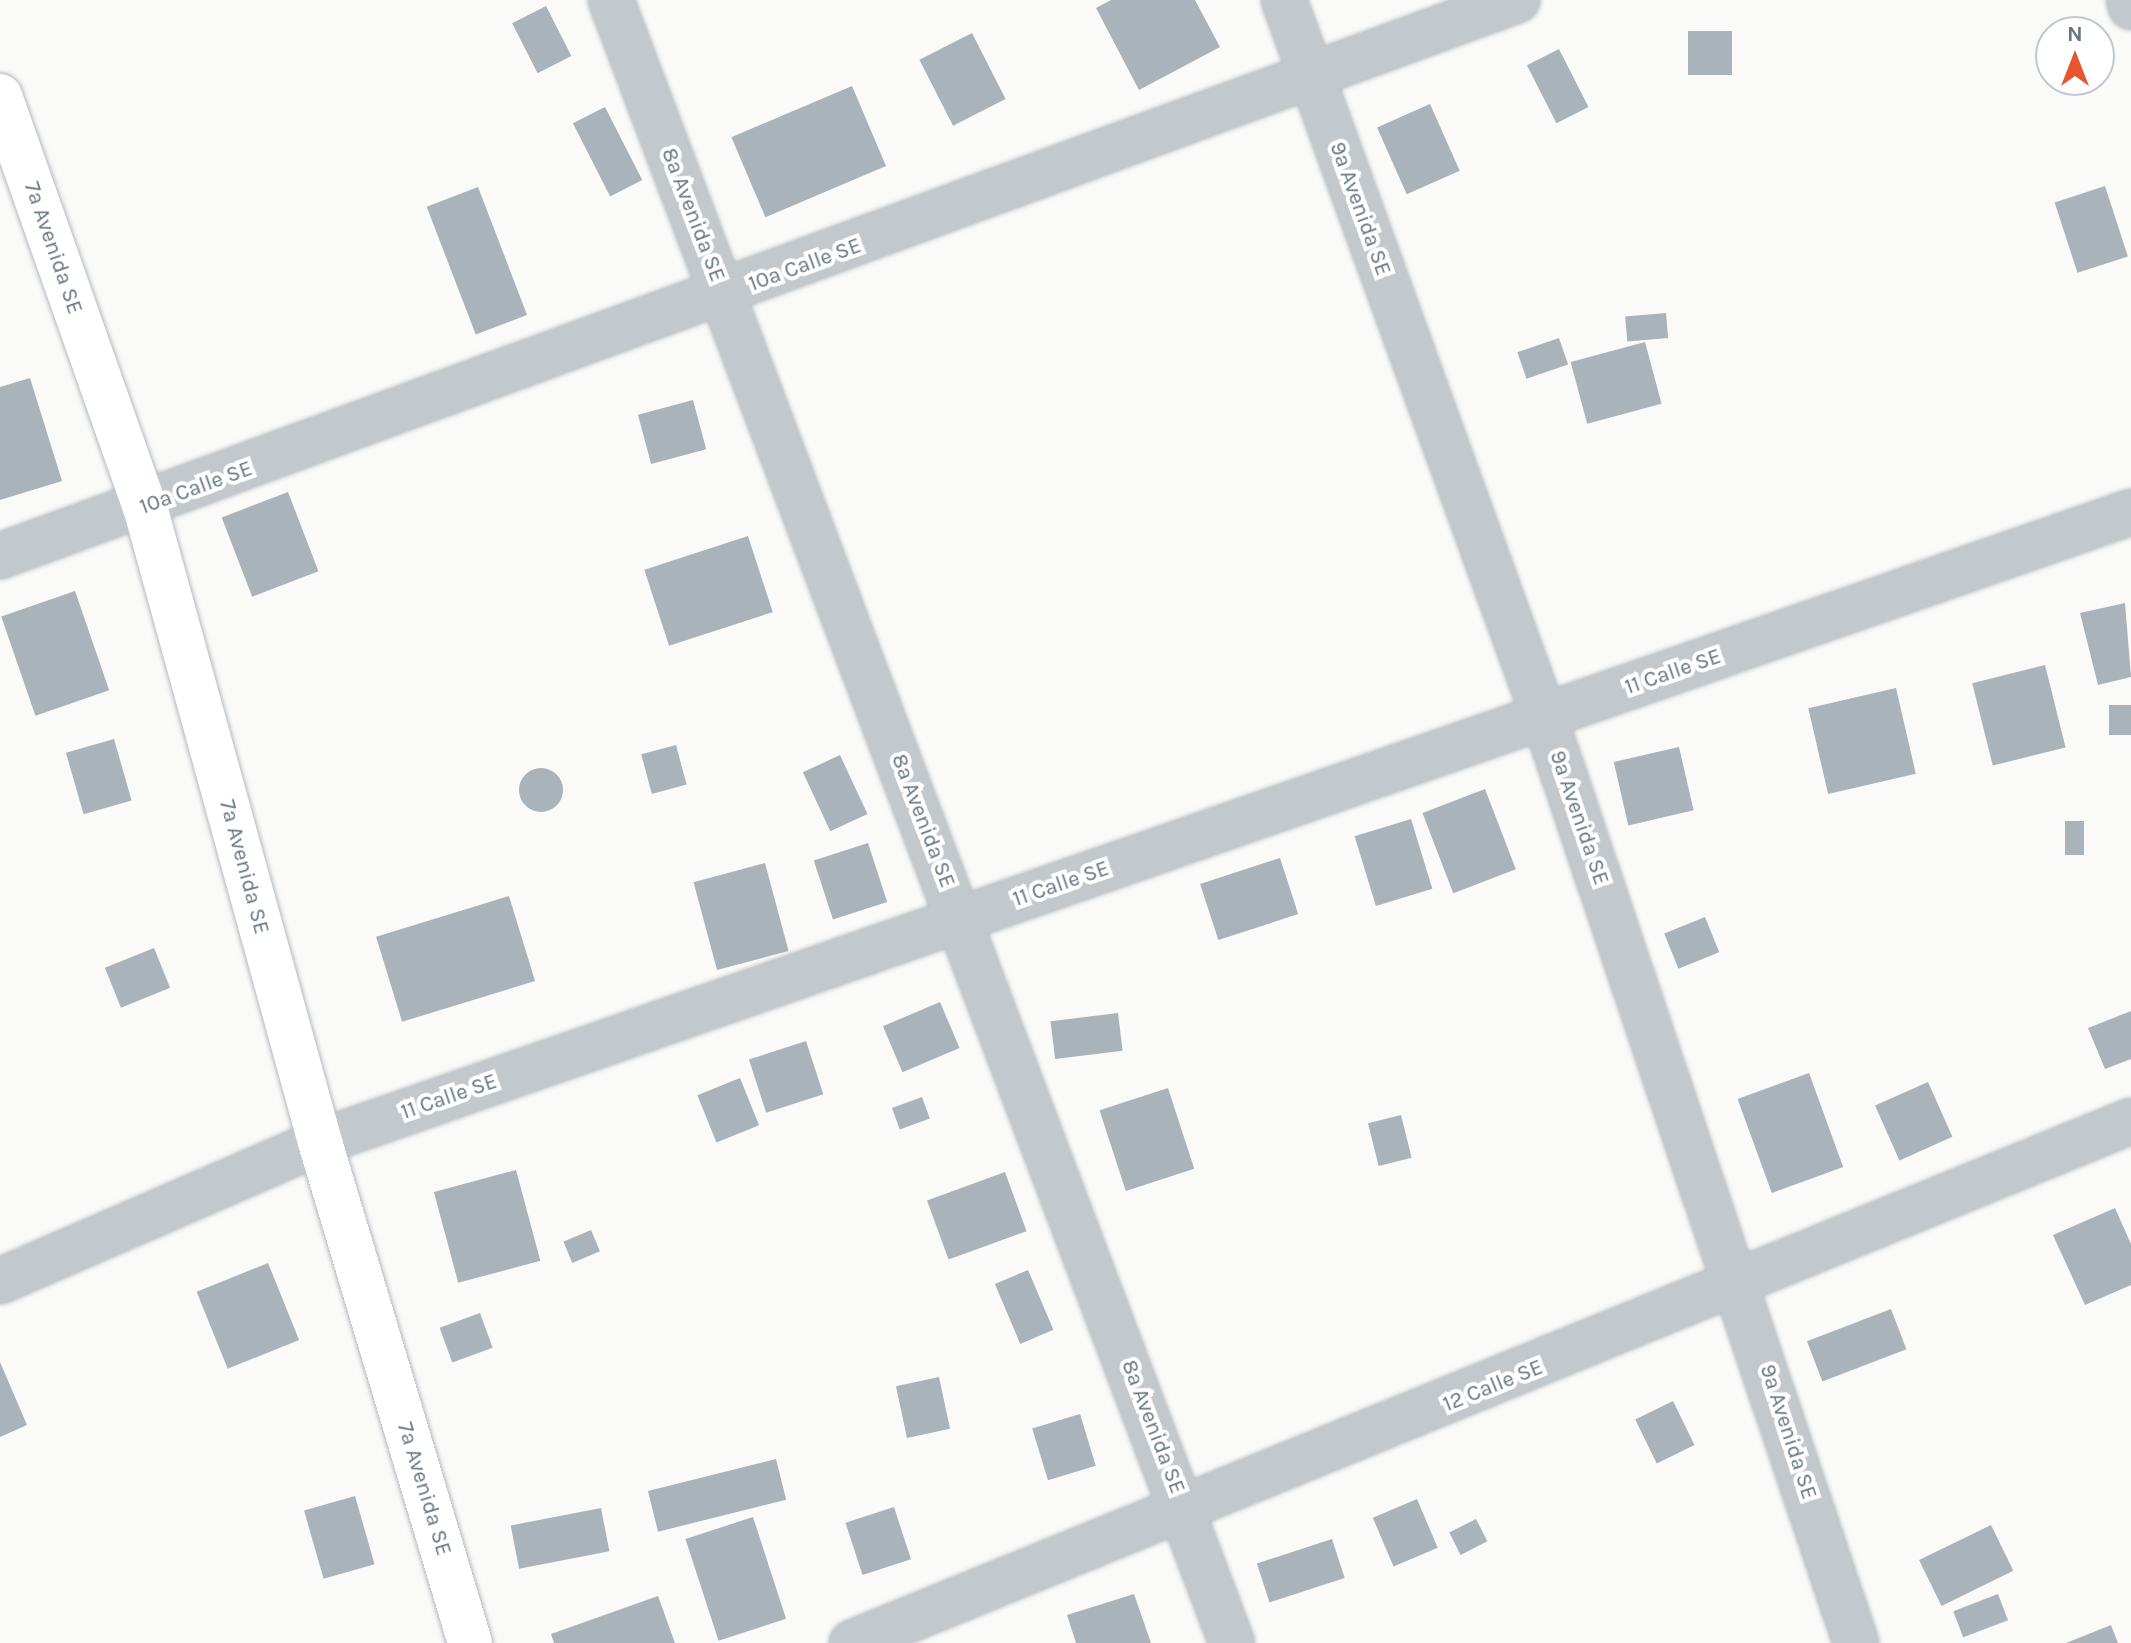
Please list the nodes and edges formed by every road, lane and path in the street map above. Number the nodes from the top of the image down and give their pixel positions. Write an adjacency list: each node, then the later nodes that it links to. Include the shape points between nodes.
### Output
1 (611, 0): 8 (street, 8a Avenida SE)
2 (1284, 0): 6 (street, 9a Avenida SE)
3 (1517, 0): 6 (street, 10a Calle SE)
4 (2129, 0): 5 (street)
5 (2131, 7)
6 (1312, 76): 8 (street, 10a Calle SE); 12 (street, 9a Avenida SE)
7 (0, 96): 9 (street, 7a Avenida SE)
8 (723, 296): 9 (street, 10a Calle SE); 13 (street, 8a Avenida SE)
9 (145, 507): 11 (street, 10a Calle SE); 15 (street, 7a Avenida SE)
10 (2131, 512): 12 (street, 11 Calle SE)
11 (0, 556)
12 (1544, 716): 13 (street, 11 Calle SE); 17 (street, 9a Avenida SE)
13 (960, 919): 15 (street, 11 Calle SE); 18 (street, 8a Avenida SE)
14 (2131, 1121): 17 (street, 12 Calle SE)
15 (320, 1142): 16 (street, 11 Calle SE); 19 (street, 7a Avenida SE)
16 (0, 1281)
17 (1740, 1286): 18 (street, 12 Calle SE); 22 (street, 9a Avenida SE)
18 (1185, 1511): 20 (street, 12 Calle SE); 21 (street, 8a Avenida SE)
19 (470, 1643)
20 (852, 1643)
21 (1232, 1643)
22 (1856, 1643)

